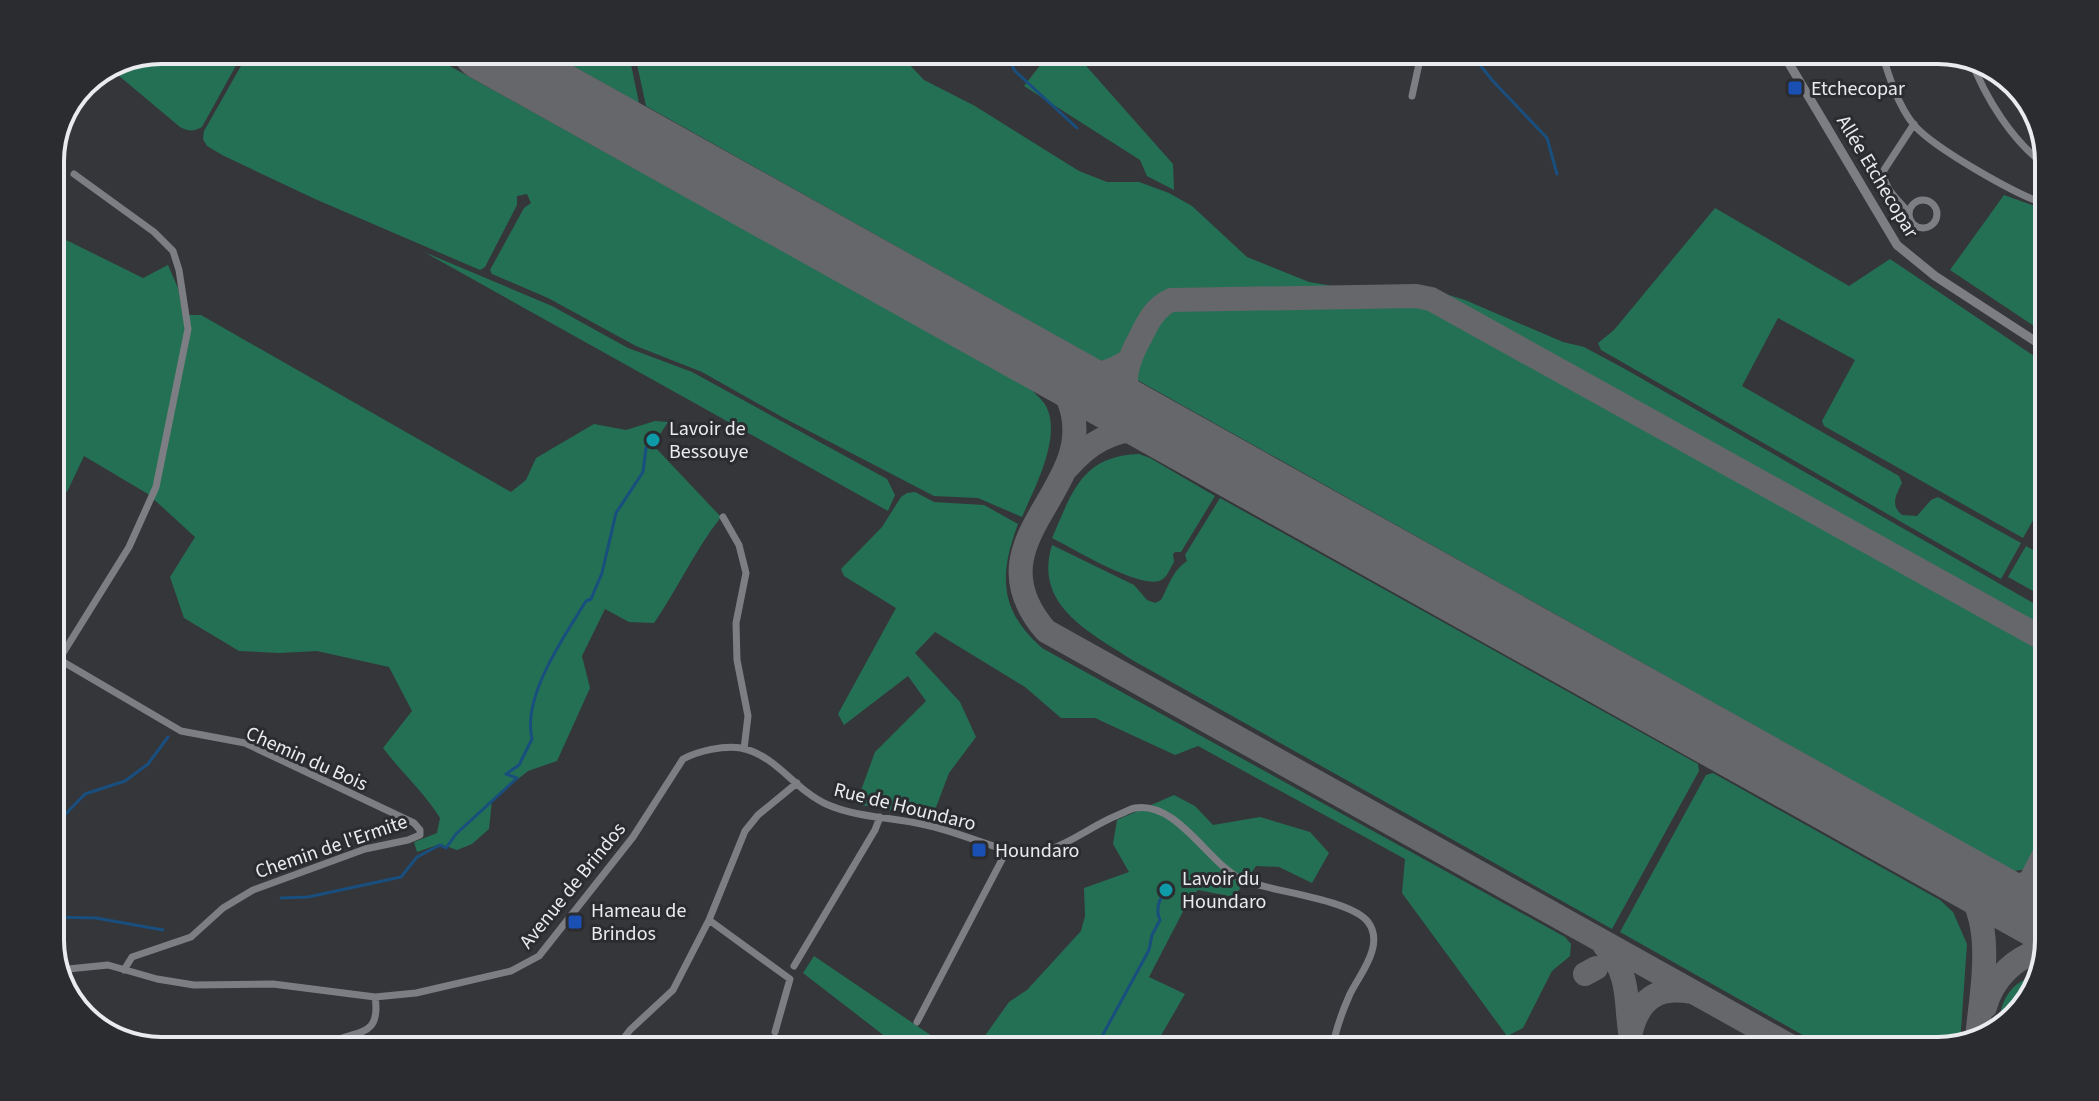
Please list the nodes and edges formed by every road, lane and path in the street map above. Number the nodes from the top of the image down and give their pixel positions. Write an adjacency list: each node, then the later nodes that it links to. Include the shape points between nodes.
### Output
1 (1419, 64): 5 (street)
2 (1789, 64): 11 (street, Allée Etchecopar, via 1897,245)
3 (1886, 64): 6 (street)
4 (1977, 72): 7 (street, via 2018,140)
5 (1412, 96)
6 (1914, 124): 9 (street, via 1981,171); 10 (street, via 1883,176)
7 (2035, 155)
8 (74, 174): 13 (street, via 173,251 188,329 156,487 129,547)
9 (2035, 200)
10 (1909, 213)
11 (2035, 341)
12 (723, 517): 15 (street, via 739,545 746,573 736,623 748,716)
13 (64, 653)
14 (64, 662): 18 (street, Chemin du Bois, via 181,731 245,743)
15 (744, 749): 16 (street, Rue de Houndaro); 24 (street, Avenue de Brindos, via 727,747 683,759 633,837 539,956 511,971)
16 (797, 783): 17 (street, Rue de Houndaro, via 843,811); 20 (street, via 745,831)
17 (880, 817): 19 (street, Rue de Houndaro, via 929,825); 21 (street)
18 (414, 823): 23 (street, Chemin de l'Ermite, via 420,835 253,890 191,937 132,957)
19 (1007, 850): 25 (street); 29 (street, Rue de Houndaro, via 1030,855 1055,849 1135,808 1155,810 1242,879 1361,915 1373,930 1373,950)
20 (709, 920): 26 (street, via 790,979); 28 (street, via 673,990)
21 (794, 966)
22 (68, 969): 23 (street, Avenue de Brindos, via 97,965)
23 (124, 970): 24 (street, Avenue de Brindos, via 194,985 273,984)
24 (375, 997): 27 (street, via 374,1022)
25 (917, 1022)
26 (775, 1032)
27 (347, 1037)
28 (627, 1037)
29 (1335, 1037)

